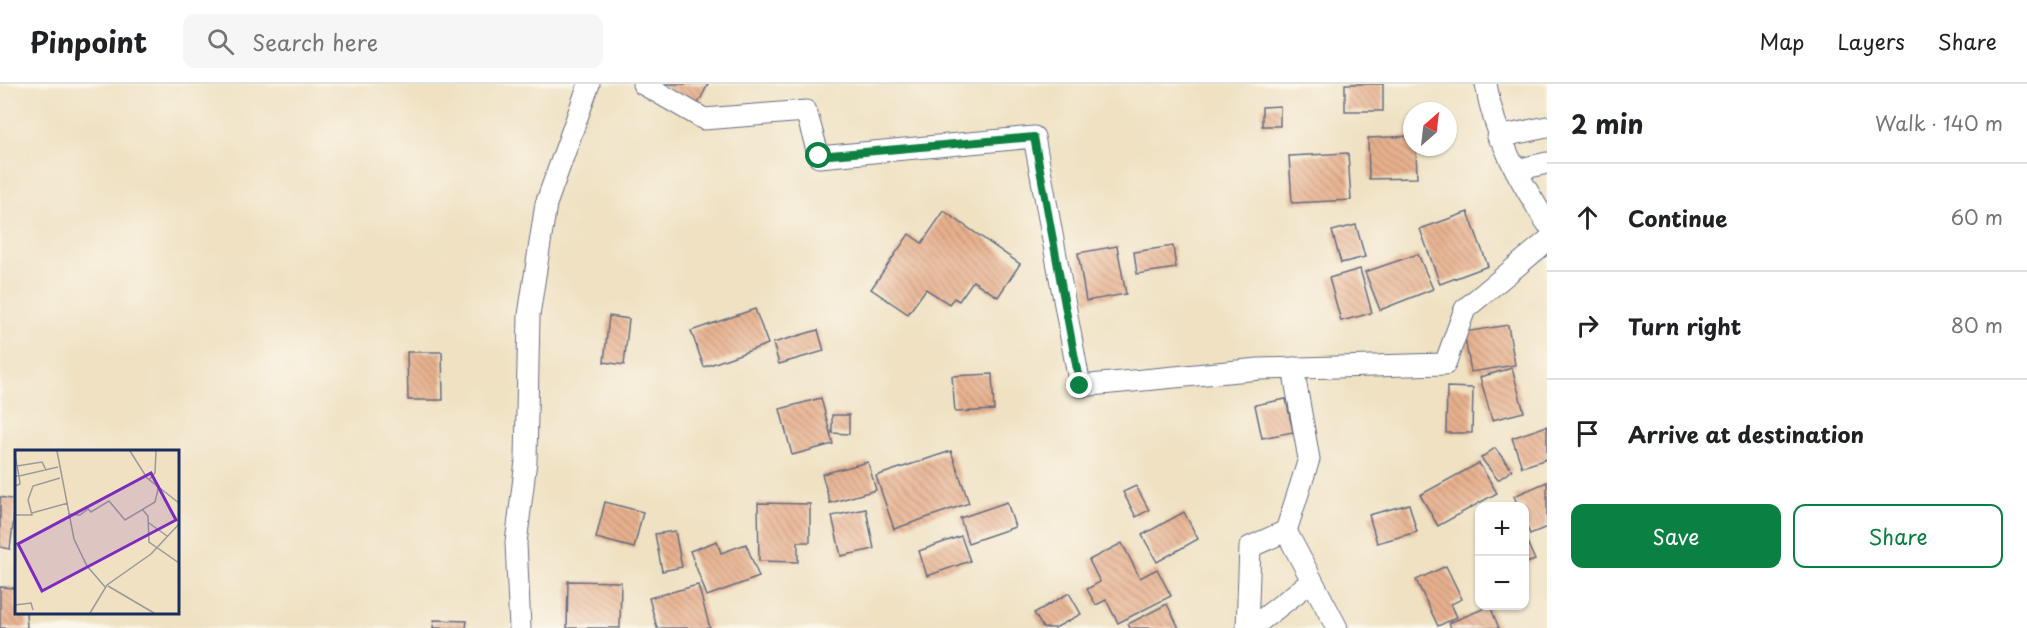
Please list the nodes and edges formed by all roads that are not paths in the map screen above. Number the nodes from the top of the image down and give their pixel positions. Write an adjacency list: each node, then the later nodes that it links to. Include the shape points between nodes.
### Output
1 (589, 84): 13 (street, via 546,204 529,315 526,461 516,543)
2 (643, 84): 10 (street, via 704,119 806,111 819,156 1034,137 1080,386)
3 (1486, 84): 5 (street)
4 (1547, 127): 5 (street)
5 (1498, 137): 7 (street)
6 (1547, 163): 7 (street)
7 (1516, 170): 8 (street)
8 (1547, 223)
9 (1547, 242): 10 (street, via 1465,309 1444,364)
10 (1293, 368): 11 (street, via 1309,459)
11 (1286, 531): 12 (street); 14 (street, via 1250,547)
12 (1312, 581): 14 (street); 15 (street)
13 (520, 628)
14 (1249, 628)
15 (1337, 628)

